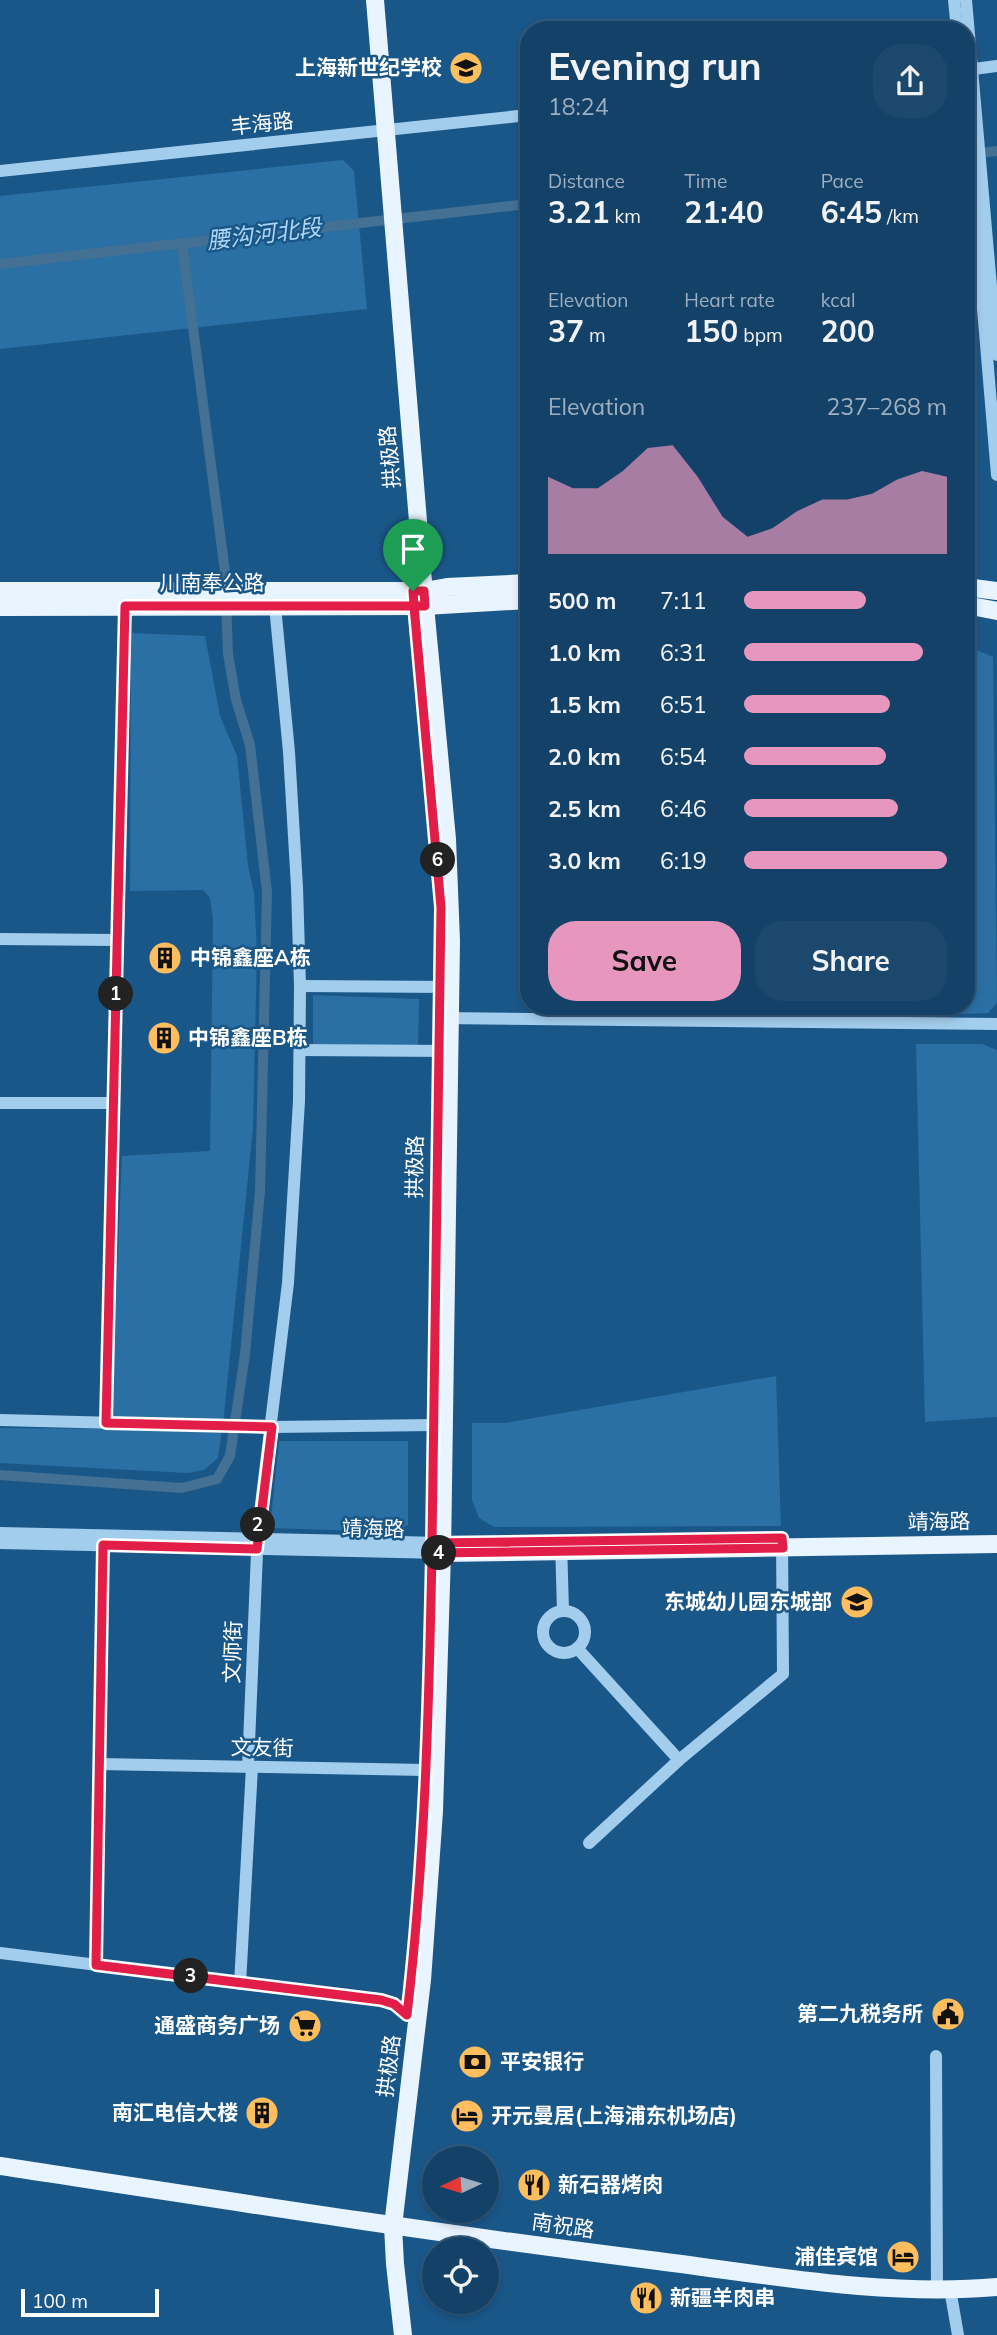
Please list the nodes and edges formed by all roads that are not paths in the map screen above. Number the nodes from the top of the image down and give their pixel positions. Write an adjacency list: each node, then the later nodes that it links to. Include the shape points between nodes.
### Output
1 (364, 0): 10 (main road, 拱极路)
2 (375, 0): 10 (main road, 拱极路)
3 (954, 0): 5 (street)
4 (966, 0): 6 (street)
5 (956, 21)
6 (967, 21)
7 (997, 66): 8 (street)
8 (975, 68)
9 (520, 116): 10 (street, 丰海路)
10 (381, 130): 12 (street, 丰海路); 22 (main road, 拱极路)
11 (975, 136): 13 (street)
12 (0, 171)
13 (988, 248): 14 (street); 15 (street)
14 (997, 355)
15 (997, 475)
16 (520, 583): 22 (main road, via 447,587)
17 (975, 588): 19 (main road)
18 (0, 591): 20 (main road, 川南奉公路)
19 (997, 591)
20 (203, 598): 21 (main road, 川南奉公路); 24 (main road, 川南奉公路)
21 (243, 598): 22 (main road, 川南奉公路); 25 (main road, 川南奉公路)
22 (419, 598): 23 (main road); 25 (main road, 川南奉公路); 32 (main road, 拱极路)
23 (520, 600)
24 (125, 606): 26 (main road, 川南奉公路); 30 (street)
25 (275, 606): 31 (street, 文师街, via 293,817)
26 (0, 607)
27 (975, 607): 28 (main road)
28 (997, 611)
29 (0, 939): 30 (street)
30 (117, 940): 38 (street)
31 (300, 986): 32 (street); 35 (street, 文师街)
32 (446, 987): 33 (main road, 拱极路)
33 (445, 1018): 34 (street); 36 (main road, 拱极路)
34 (997, 1024)
35 (300, 1050): 36 (street); 42 (street, 文师街, via 293,1223)
36 (445, 1051): 41 (main road, 拱极路); 51 (main road, 拱极路)
37 (0, 1103): 38 (street)
38 (113, 1103): 40 (street)
39 (0, 1420): 40 (street)
40 (106, 1423): 42 (street)
41 (433, 1425): 42 (street); 51 (main road, 拱极路)
42 (272, 1427): 48 (street, 文师街)
43 (0, 1533): 45 (street, 靖海路)
44 (997, 1534): 47 (main road, 靖海路)
45 (103, 1540): 46 (street, 靖海路); 48 (street, 靖海路); 55 (street)
46 (0, 1543)
47 (782, 1543): 49 (main road, 靖海路); 50 (main road, 靖海路); 54 (street, via 783,1674)
48 (257, 1544): 51 (street, 靖海路); 56 (street, 文师街)
49 (997, 1544)
50 (561, 1547): 51 (main road, 靖海路); 52 (street)
51 (437, 1548): 57 (main road, 拱极路); 66 (main road, 拱极路, via 434,1811 426,1932 412,2073)
52 (563, 1611): 53 (street, via 579,1617 585,1628 584,1640); 53 (street, via 546,1621 544,1639 557,1652)
53 (577, 1648): 54 (street)
54 (679, 1760): 58 (street)
55 (99, 1764): 56 (street, 文友街); 60 (street)
56 (250, 1767): 57 (street, 文友街); 61 (street, 文师街)
57 (425, 1770): 62 (main road, 拱极路)
58 (589, 1843)
59 (0, 1953): 60 (street)
60 (96, 1965): 61 (street)
61 (240, 1983): 62 (street, via 381,2000)
62 (407, 2015): 66 (main road, 拱极路)
63 (936, 2056): 70 (street)
64 (0, 2166): 66 (main road, 南祝路)
65 (0, 2178): 66 (main road, 南祝路)
66 (388, 2231): 67 (main road, 南祝路); 70 (main road, 南祝路); 72 (main road, 拱极路); 73 (main road, 拱极路)
67 (422, 2238)
68 (499, 2252): 70 (main road, 南祝路, via 899,2301)
69 (997, 2287): 70 (main road, 南祝路)
70 (947, 2293): 71 (main road, 南祝路); 74 (street)
71 (997, 2299)
72 (392, 2335)
73 (403, 2335)
74 (958, 2335)

